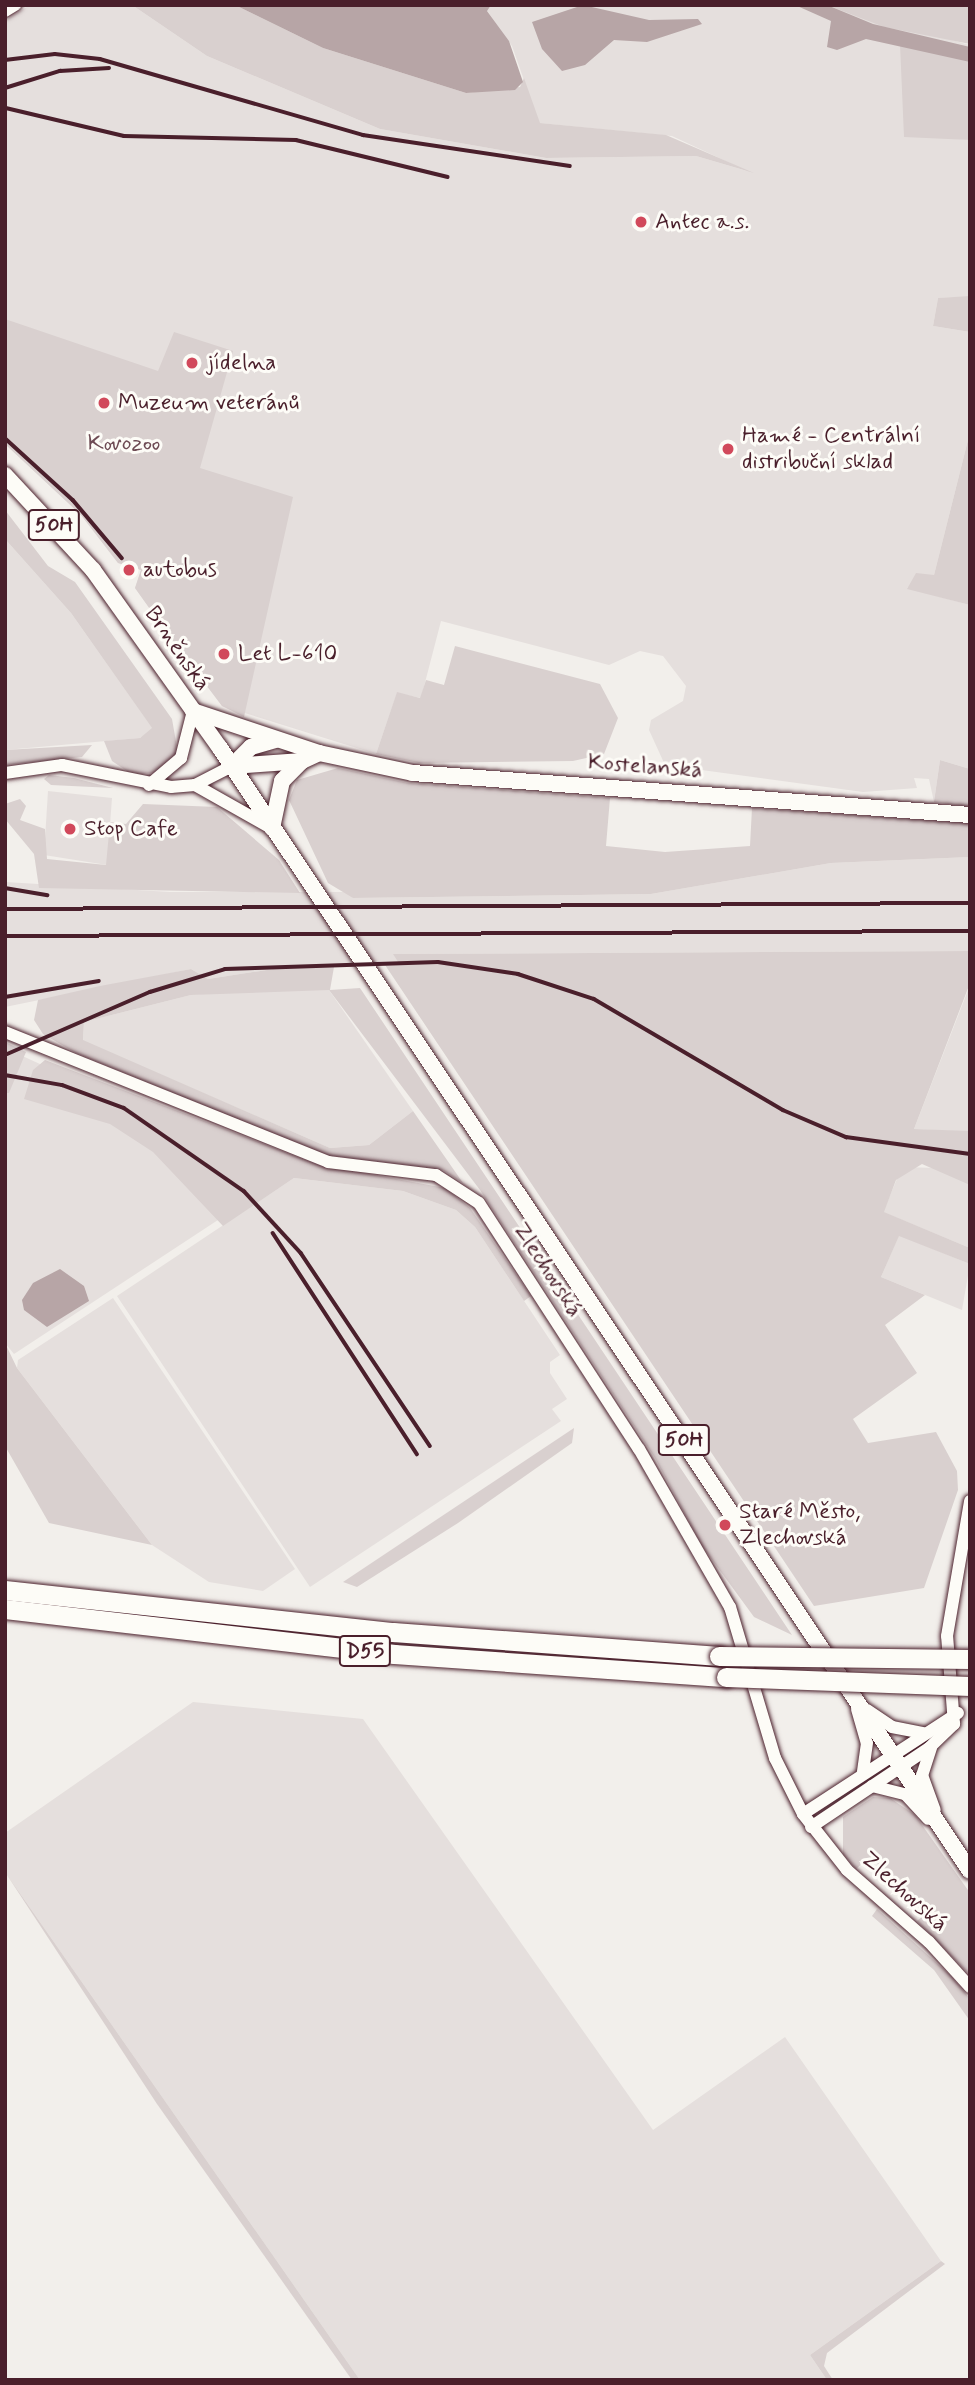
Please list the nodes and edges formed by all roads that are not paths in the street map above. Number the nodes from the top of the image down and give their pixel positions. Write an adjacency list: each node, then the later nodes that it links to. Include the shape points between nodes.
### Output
1 (15, 5): 2 (street)
2 (5, 11)
3 (5, 475): 4 (main road, Brněnská / 50H, via 93,570)
4 (193, 711): 5 (main road, Kostelanská); 8 (main road, Brněnská / 50H); 11 (street, via 181,758)
5 (276, 740): 6 (main road, Kostelanská); 8 (main road, via 251,747)
6 (319, 753): 7 (main road); 12 (main road, Kostelanská, via 413,774)
7 (302, 761): 8 (main road); 13 (main road, via 282,780)
8 (232, 766): 10 (street); 13 (main road, Brněnská / 50H)
9 (5, 773): 11 (street, via 62,765)
10 (195, 785): 11 (street); 13 (street)
11 (149, 786)
12 (970, 815)
13 (272, 828): 20 (main road, 50H)
14 (5, 1032): 27 (street, Zlechovská, via 328,1162 436,1175 479,1203 639,1449 730,1606 775,1758)
15 (970, 1502): 21 (street, via 947,1636)
16 (5, 1590): 18 (highway, D55, bridge, via 393,1632 719,1656)
17 (5, 1609): 19 (highway, D55, bridge, via 394,1654 726,1677)
18 (970, 1659)
19 (970, 1686)
20 (853, 1697): 22 (street, via 892,1727); 24 (main road, 50H); 25 (street, via 867,1743)
21 (958, 1713): 22 (street); 23 (street)
22 (923, 1733): 24 (street)
23 (932, 1746): 24 (street); 29 (street, via 922,1775)
24 (895, 1761): 25 (street); 26 (street); 29 (main road, 50H)
25 (863, 1773): 27 (street)
26 (871, 1786): 28 (street); 29 (street, via 905,1794)
27 (803, 1814): 28 (street, Zlechovská)
28 (811, 1827): 31 (street, Zlechovská)
29 (956, 1851): 30 (main road, 50H)
30 (970, 1871)
31 (970, 1987)

